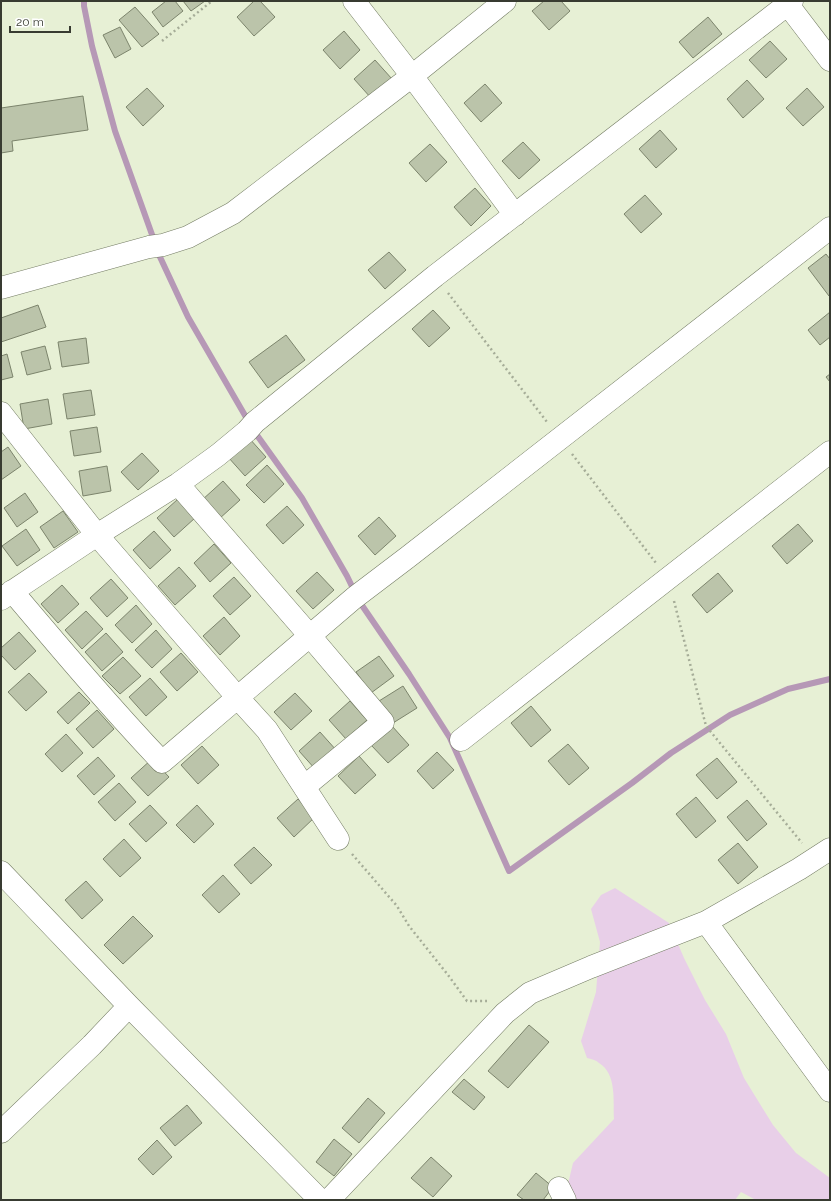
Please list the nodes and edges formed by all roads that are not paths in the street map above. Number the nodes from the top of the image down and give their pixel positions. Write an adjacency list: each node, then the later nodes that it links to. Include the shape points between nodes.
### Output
1 (354, 1): 5 (street)
2 (505, 1): 5 (street)
3 (788, 2): 4 (street); 6 (street)
4 (830, 60)
5 (412, 76): 6 (street); 8 (street, via 233,213 188,237)
6 (515, 215): 11 (street, via 435,276 218,456)
7 (830, 228): 14 (street, via 357,596)
8 (1, 288)
9 (1, 413): 12 (street)
10 (830, 452): 16 (street)
11 (178, 484): 12 (street); 14 (street)
12 (97, 535): 13 (street); 15 (street)
13 (6, 595): 15 (street, via 162,762)
14 (310, 636): 15 (street); 17 (street, via 383,722)
15 (238, 698): 17 (street, via 267,730)
16 (461, 740)
17 (304, 787): 18 (street)
18 (338, 839)
19 (822, 854): 21 (street)
20 (1, 872): 22 (street)
21 (706, 922): 23 (street); 26 (street, via 591,967 530,993 519,1001)
22 (129, 1006): 24 (street); 25 (street)
23 (830, 1091)
24 (1, 1132)
25 (320, 1200)
26 (329, 1200)

